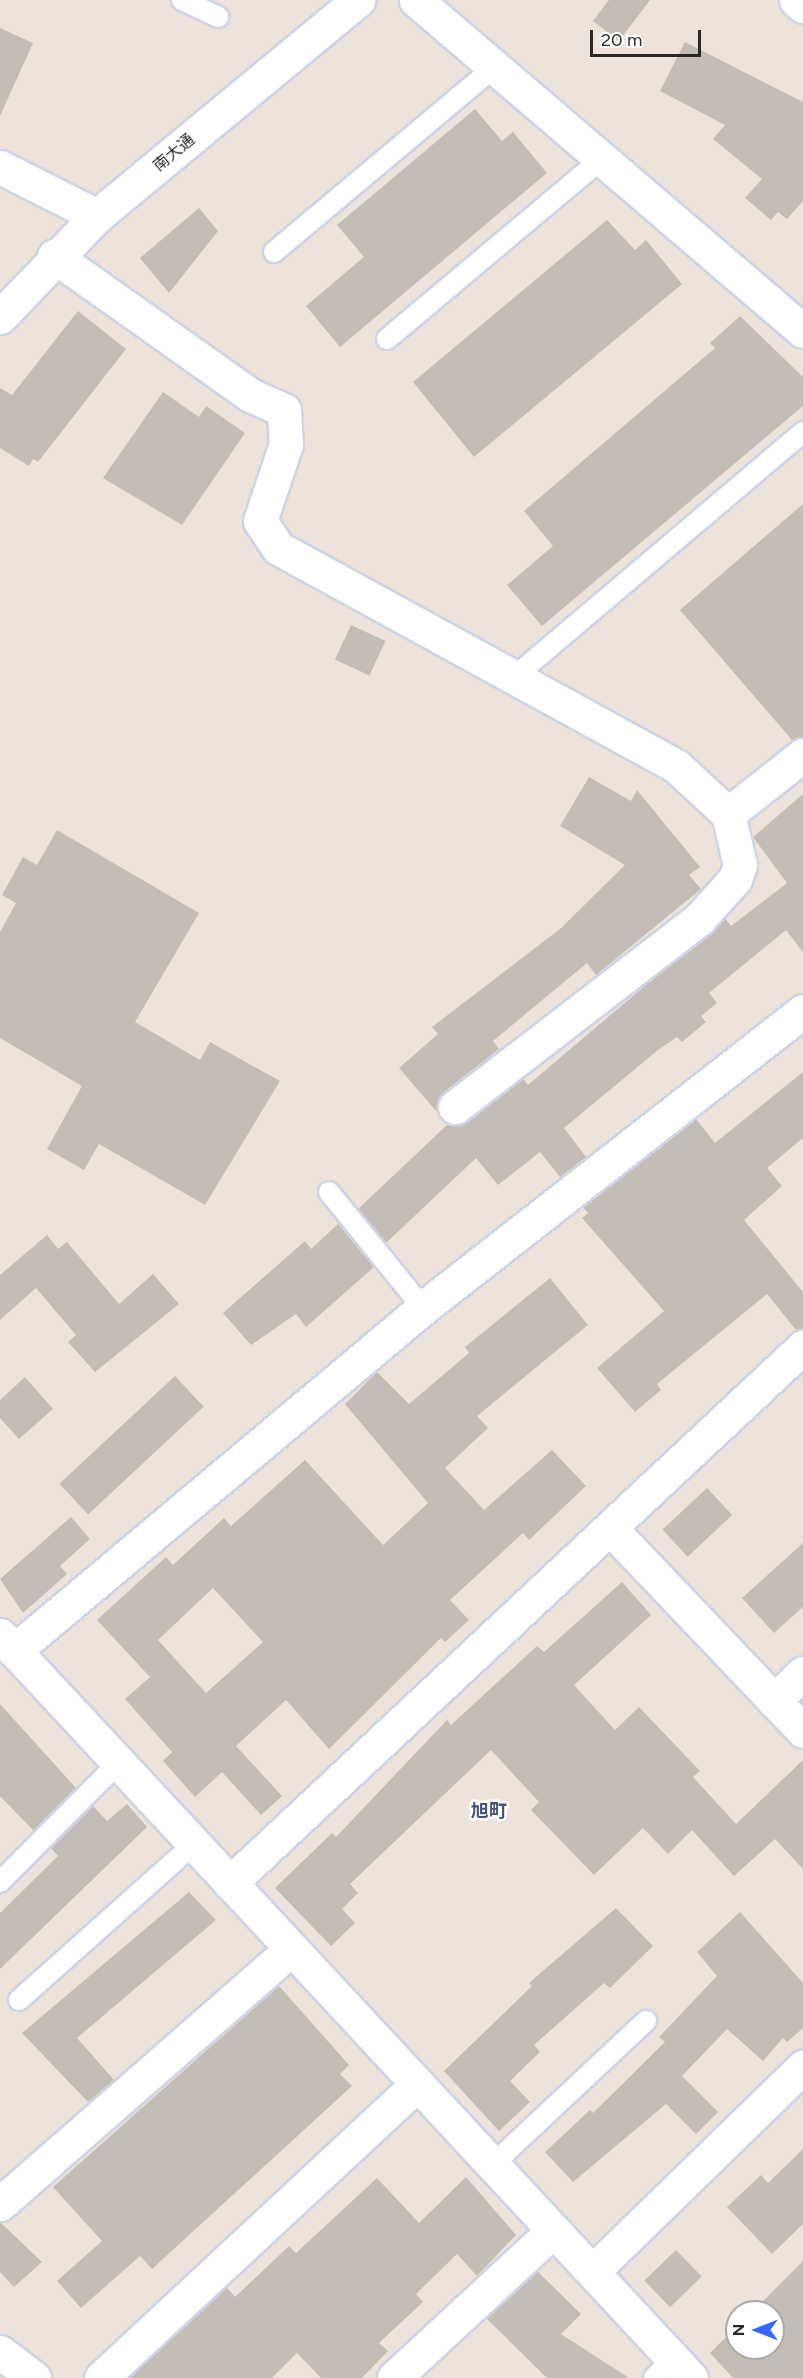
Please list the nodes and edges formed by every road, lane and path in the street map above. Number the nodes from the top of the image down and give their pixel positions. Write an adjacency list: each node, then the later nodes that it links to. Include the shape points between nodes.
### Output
1 (182, 0): 6 (lane)
2 (358, 0): 10 (street, 南大通)
3 (416, 0): 7 (street)
4 (796, 0): 5 (street)
5 (803, 6)
6 (218, 17)
7 (496, 66): 8 (street); 11 (lane)
8 (603, 158): 14 (street); 15 (lane)
9 (0, 167): 10 (street)
10 (97, 216): 12 (street, 南大通)
11 (274, 252)
12 (54, 256): 13 (street, 南大通); 17 (street, via 250,395 284,410 286,444 260,522 278,548)
13 (0, 317)
14 (803, 331)
15 (387, 339)
16 (803, 432): 17 (lane)
17 (513, 678): 19 (street, via 676,766)
18 (803, 755): 19 (street)
19 (728, 814): 21 (street, via 740,865 735,879 706,911)
20 (803, 1011): 23 (street)
21 (455, 1107)
22 (329, 1192): 23 (lane)
23 (423, 1308): 26 (street)
24 (803, 1347): 25 (street)
25 (610, 1528): 28 (street); 33 (street)
26 (4, 1641): 30 (street)
27 (803, 1673): 28 (street)
28 (774, 1701): 29 (street)
29 (803, 1731)
30 (118, 1763): 31 (street); 32 (lane)
31 (194, 1844): 33 (street); 35 (lane)
32 (0, 1882)
33 (230, 1883): 34 (street)
34 (291, 1949): 38 (street); 40 (street)
35 (19, 2000)
36 (646, 2021): 39 (lane)
37 (803, 2067): 42 (street)
38 (416, 2085): 39 (street); 46 (street)
39 (492, 2165): 41 (street)
40 (0, 2204)
41 (553, 2231): 42 (street); 47 (street)
42 (593, 2271): 44 (street)
43 (0, 2352): 45 (street)
44 (672, 2371)
45 (34, 2378)
46 (101, 2378)
47 (394, 2378)

